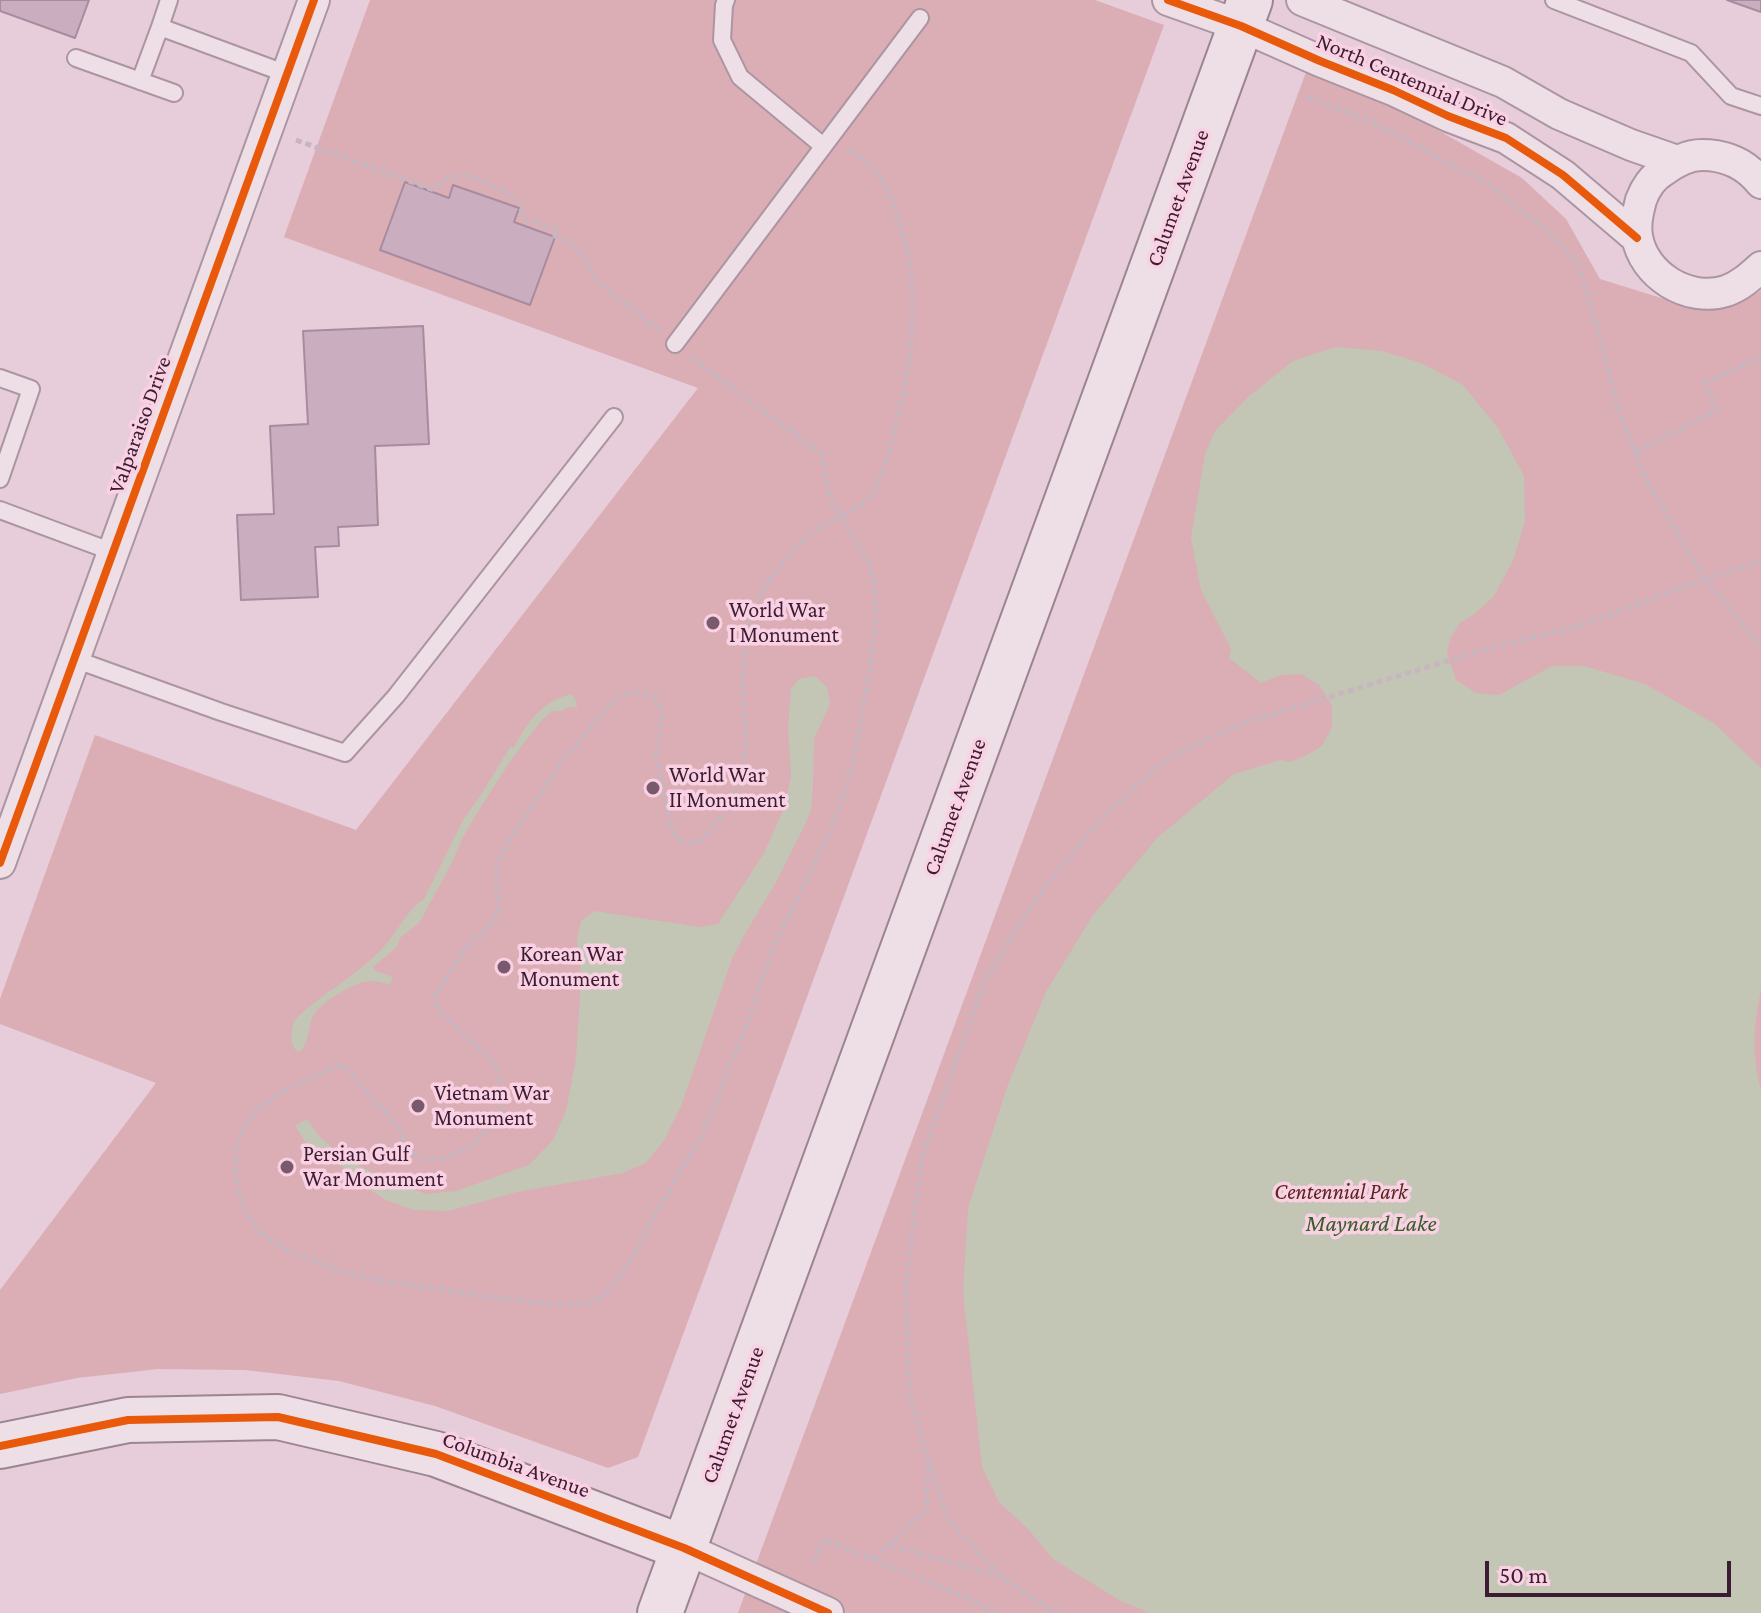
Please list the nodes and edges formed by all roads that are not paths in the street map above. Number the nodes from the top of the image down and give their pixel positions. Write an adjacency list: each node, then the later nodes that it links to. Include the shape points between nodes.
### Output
1 (169, 0): 9 (lane)
2 (314, 0): 11 (street, Valparaiso Drive)
3 (726, 0): 15 (lane, via 722,40 740,77)
4 (1168, 0): 7 (street, North Centennial Drive)
5 (1302, 0): 16 (street, North Centennial Drive)
6 (1554, 0): 14 (lane, via 1691,53 1731,96)
7 (1246, 13): 18 (street, North Centennial Drive, via 1320,61 1506,138 1563,175); 29 (main road, Calumet Avenue)
8 (920, 18): 15 (lane)
9 (160, 27): 11 (lane); 12 (lane)
10 (76, 58): 12 (lane)
11 (287, 74): 25 (street, Valparaiso Drive)
12 (140, 81): 13 (lane)
13 (174, 93)
14 (1761, 106)
15 (828, 140): 20 (lane)
16 (1677, 161): 17 (street, North Centennial Drive, via 1717,156); 18 (street, via 1644,193)
17 (1759, 178)
18 (1637, 238): 19 (street, North Centennial Drive, via 1645,259 1679,289 1724,292)
19 (1761, 267)
20 (675, 344)
21 (0, 378): 23 (lane, via 31,389)
22 (614, 417): 26 (lane, via 396,696 345,753)
23 (0, 479)
24 (0, 510): 25 (lane)
25 (113, 552): 26 (street, Valparaiso Drive)
26 (74, 659): 27 (street, Valparaiso Drive)
27 (0, 863)
28 (0, 1446): 29 (main road, Columbia Avenue, via 128,1420 278,1417 436,1454)
29 (684, 1548): 30 (main road, Calumet Avenue); 31 (street)
30 (660, 1613)
31 (828, 1613)

